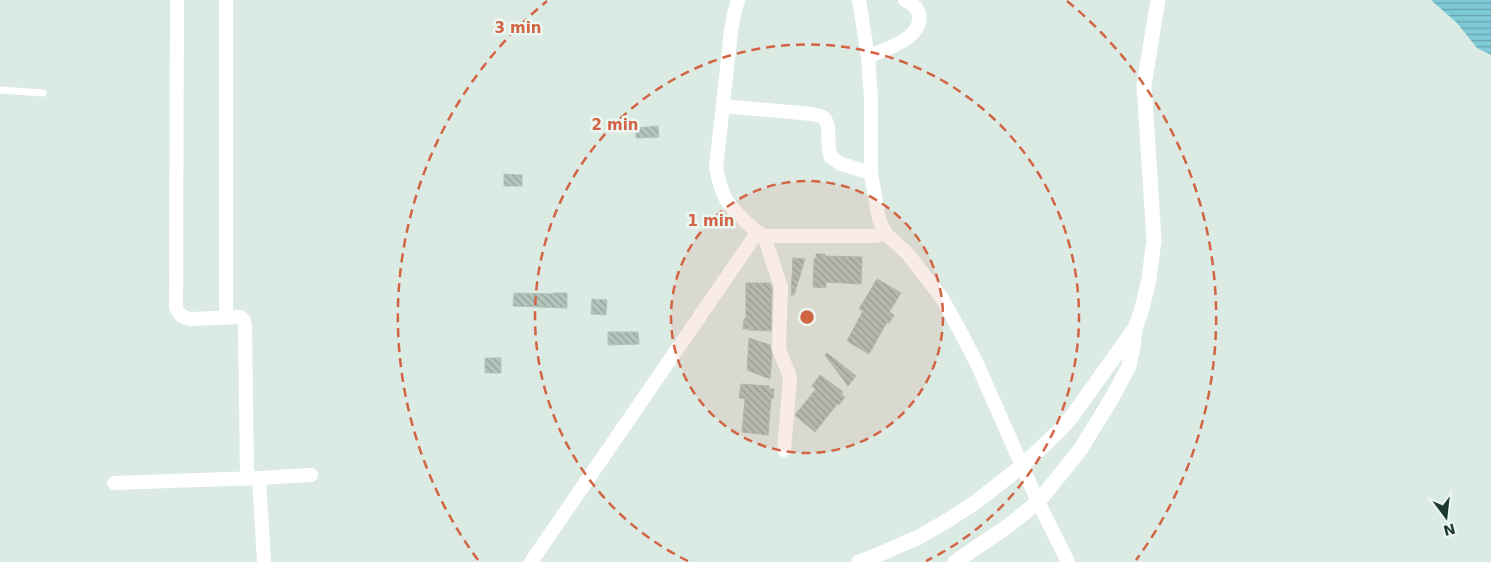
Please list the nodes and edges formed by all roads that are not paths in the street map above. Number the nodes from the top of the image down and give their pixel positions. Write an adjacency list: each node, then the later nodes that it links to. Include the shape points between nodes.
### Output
1 (176, 0): 14 (street, via 176,307 184,318)
2 (226, 0): 14 (street)
3 (738, 0): 10 (street, via 732,22)
4 (859, 0): 7 (street)
5 (906, 0): 7 (street, via 918,9 920,17 916,31)
6 (1158, 0): 15 (street, via 1144,85 1154,240 1149,279)
7 (868, 57): 11 (street)
8 (0, 90): 9 (lane)
9 (44, 92)
10 (723, 106): 11 (street, via 823,117 828,126 831,157 841,164); 12 (street, via 716,168 719,185 725,200)
11 (871, 173): 13 (street, via 879,219)
12 (761, 234): 13 (street); 16 (street, via 781,287 779,348 790,379); 24 (street)
13 (886, 234): 17 (street, via 908,254 941,297 978,366)
14 (226, 317): 19 (street, via 244,320)
15 (1135, 328): 17 (street, via 1073,415); 21 (street, via 1128,366 1112,398 1080,450)
16 (784, 450)
17 (1022, 466): 21 (street); 22 (street, via 945,522 918,538)
18 (311, 475): 19 (street)
19 (253, 478): 20 (street); 23 (street)
20 (114, 483)
21 (1038, 502): 25 (street); 26 (street)
22 (863, 561)
23 (264, 562)
24 (531, 562)
25 (955, 562)
26 (1068, 562)

